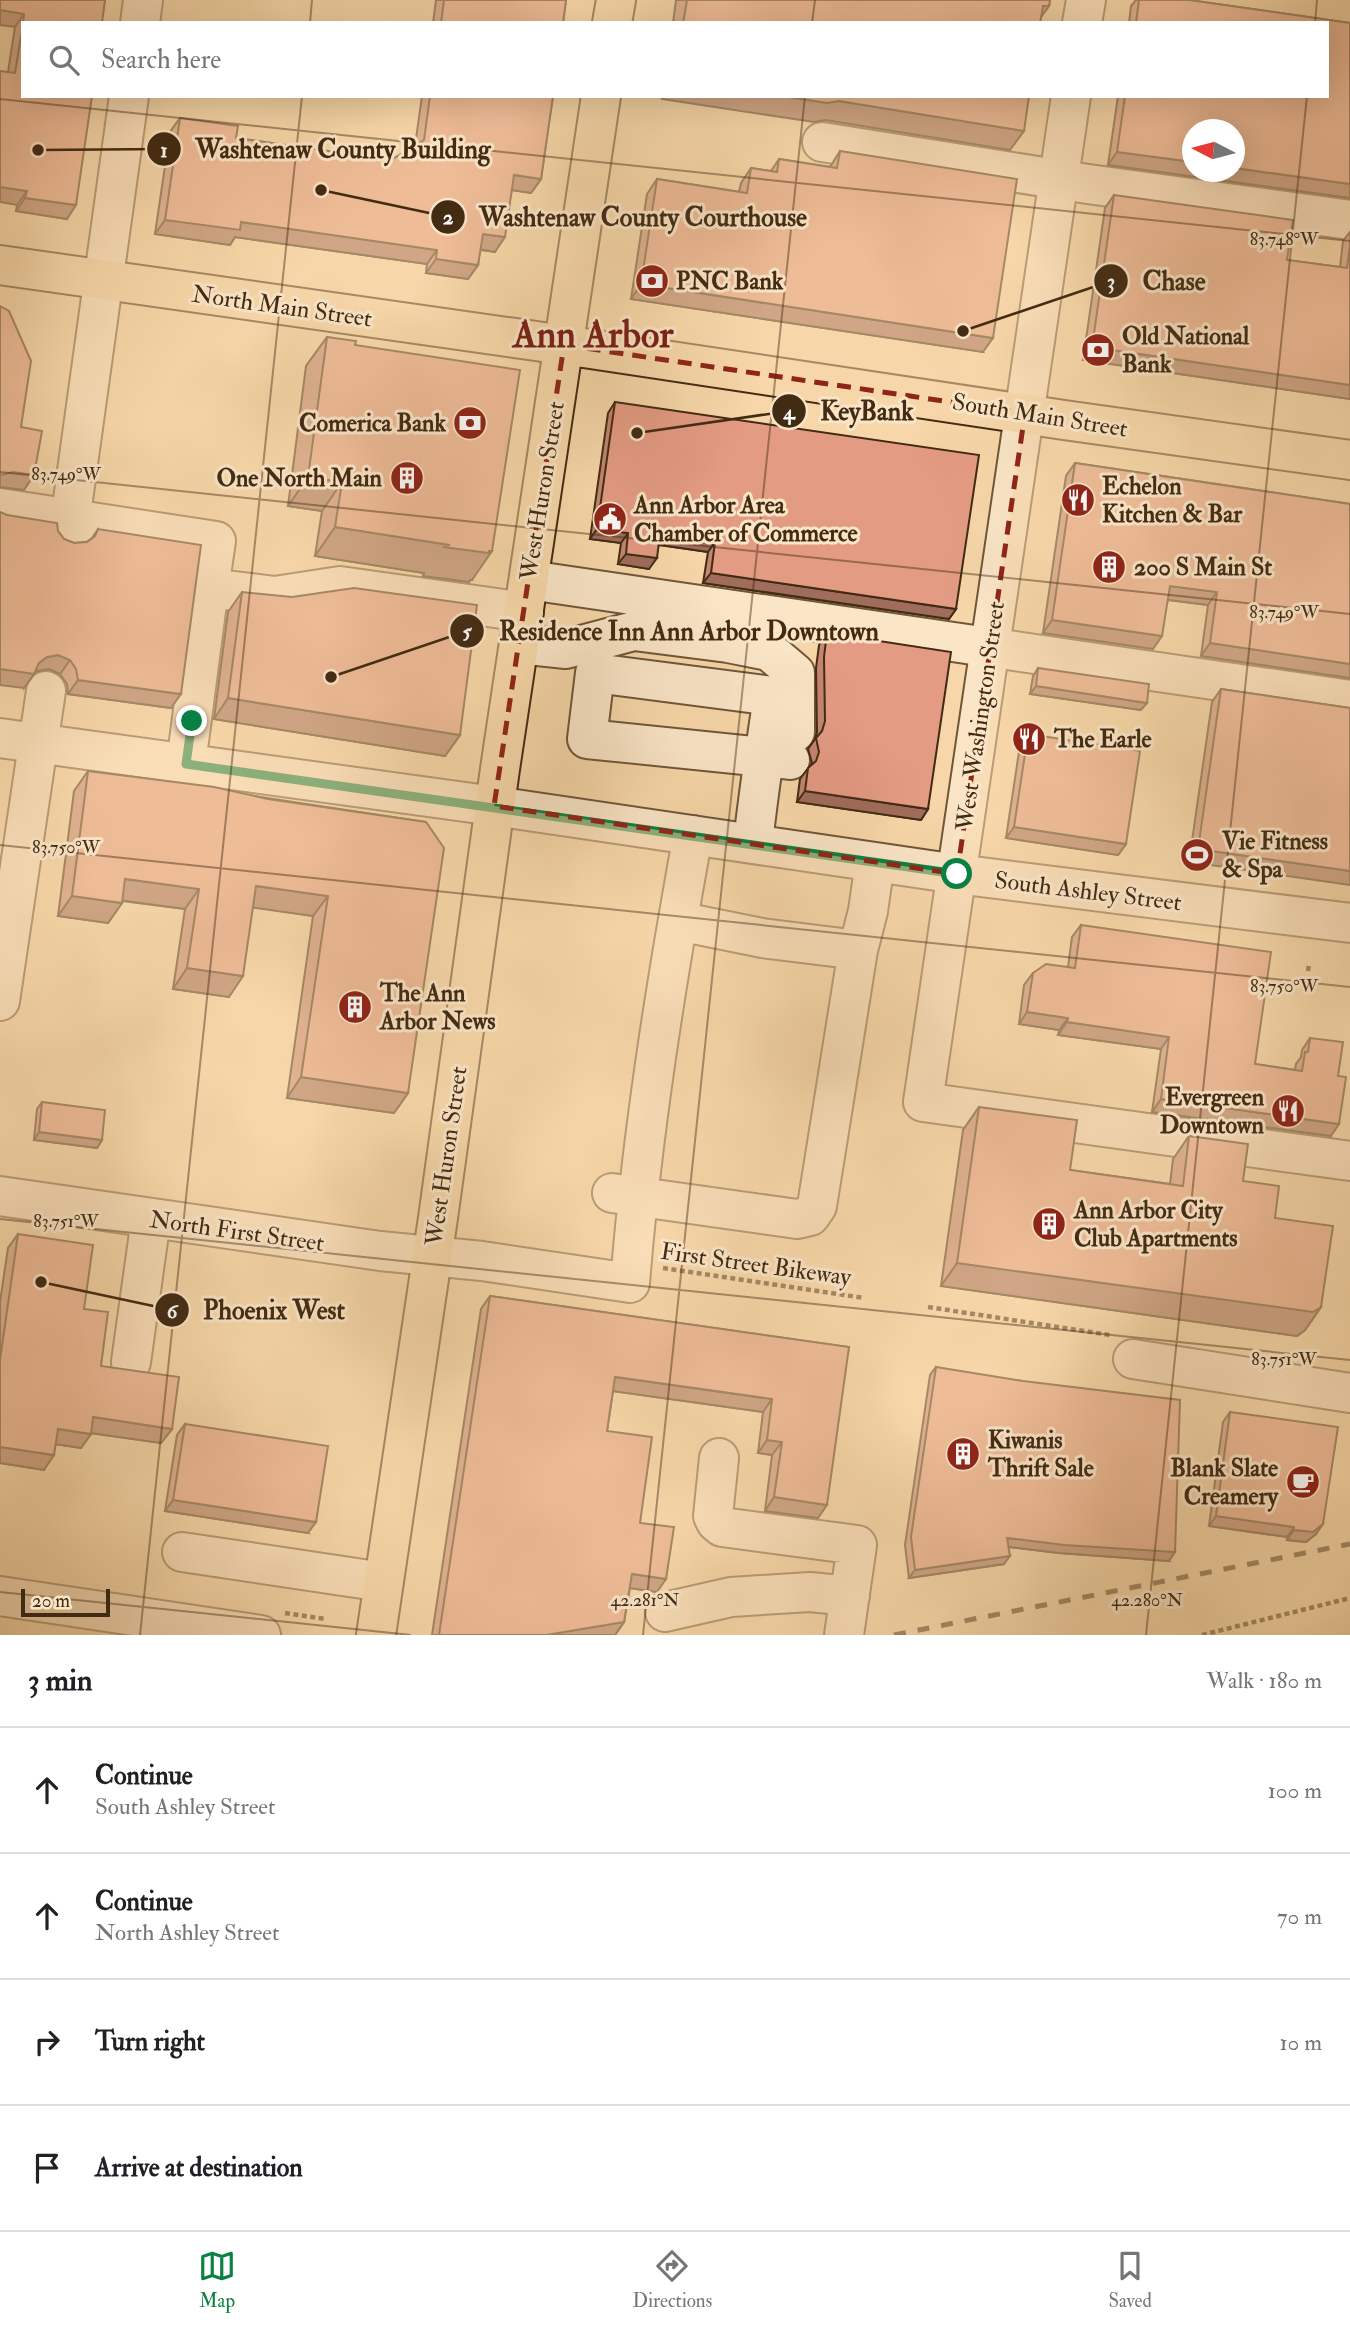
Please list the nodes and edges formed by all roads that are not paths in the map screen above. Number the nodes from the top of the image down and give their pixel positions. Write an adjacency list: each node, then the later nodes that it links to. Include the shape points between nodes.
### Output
1 (143, 0): 4 (street)
2 (616, 0): 5 (main road)
3 (1086, 0): 6 (street)
4 (140, 21)
5 (612, 21)
6 (1082, 21)
7 (129, 98): 14 (street)
8 (601, 98): 15 (main road, West Huron Street)
9 (1071, 98): 11 (street, West Washington Street)
10 (822, 142): 11 (street)
11 (1059, 180): 12 (street); 16 (street, West Washington Street)
12 (1350, 220)
13 (0, 265): 14 (main road, North Main Street)
14 (103, 281): 15 (main road, North Main Street); 19 (street)
15 (564, 345): 16 (main road, South Main Street); 21 (main road, West Huron Street)
16 (1025, 412): 17 (main road, South Main Street); 22 (street, West Washington Street)
17 (1350, 460)
18 (0, 508): 19 (street)
19 (69, 527): 20 (street, via 216,541)
20 (209, 588): 21 (street, via 275,596 340,586); 28 (street)
21 (524, 612): 22 (street); 27 (street, via 566,649 634,631 769,652 795,673 796,728); 29 (main road, West Huron Street)
22 (990, 648): 24 (street); 33 (street, West Washington Street)
23 (46, 691): 26 (street)
24 (1350, 700)
25 (0, 738): 26 (street, South Ashley Street)
26 (38, 744): 28 (street, South Ashley Street); 37 (street)
27 (777, 758): 27 (street, via 773,696 595,673 587,739); 31 (street)
28 (186, 764): 29 (street, South Ashley Street)
29 (494, 806): 30 (street, South Ashley Street); 42 (main road, West Huron Street)
30 (693, 835): 31 (street, South Ashley Street); 34 (street)
31 (766, 846): 32 (street, South Ashley Street)
32 (875, 862): 33 (street, South Ashley Street); 36 (street)
33 (957, 874): 35 (street, South Ashley Street); 38 (street, West Washington Street, via 923,1102)
34 (678, 921): 36 (street); 39 (street)
35 (1350, 923)
36 (858, 950): 39 (street, via 817,1206 810,1216 797,1219)
37 (0, 1001)
38 (1350, 1161)
39 (624, 1194): 42 (street, North First Street, via 643,1275)
40 (0, 1196): 41 (street, North First Street)
41 (151, 1219): 42 (street, North First Street); 44 (street)
42 (432, 1256): 48 (main road, West Huron Street)
43 (1125, 1347): 45 (street)
44 (131, 1362)
45 (1350, 1393)
46 (719, 1458): 50 (street, via 716,1522 722,1527 858,1545)
47 (182, 1552): 48 (street)
48 (383, 1582): 53 (main road, West Huron Street)
49 (0, 1596): 52 (street)
50 (850, 1596): 51 (street, via 810,1592 731,1597); 54 (street)
51 (664, 1612)
52 (261, 1635)
53 (376, 1635)
54 (844, 1635)

